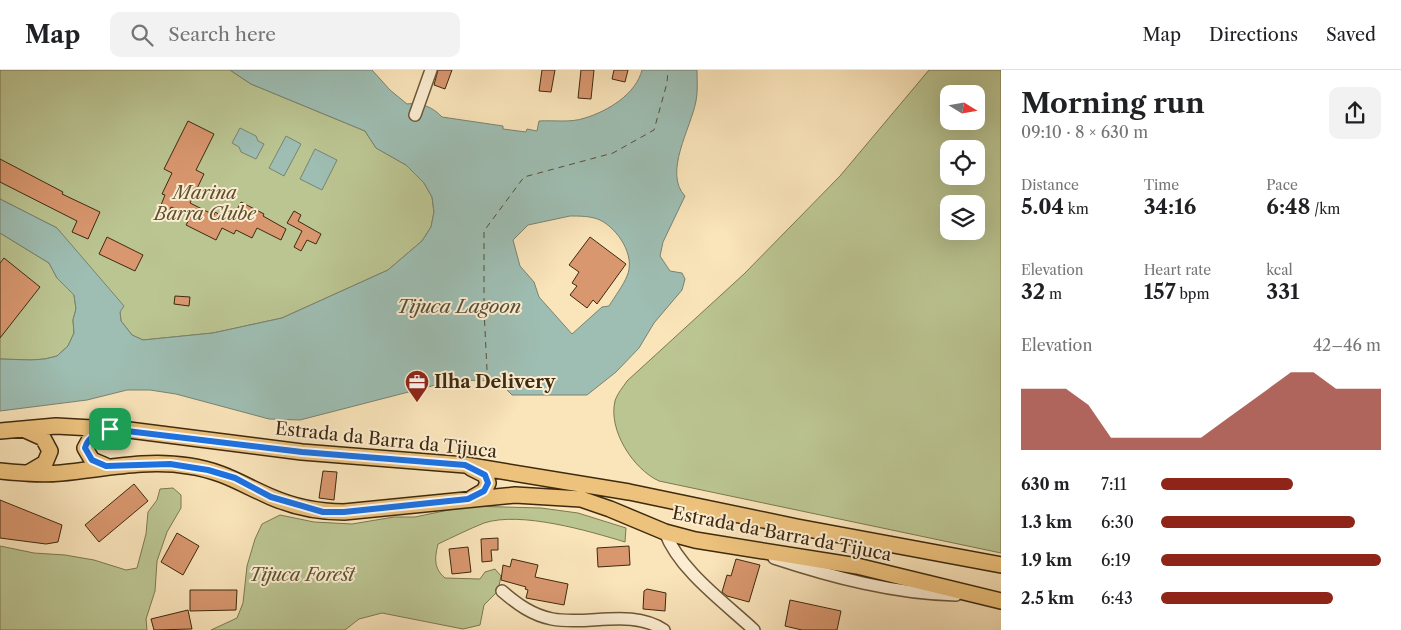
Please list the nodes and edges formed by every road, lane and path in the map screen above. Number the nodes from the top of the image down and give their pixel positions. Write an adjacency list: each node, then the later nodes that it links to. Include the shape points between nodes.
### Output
1 (431, 70): 2 (street)
2 (415, 115)
3 (21, 428): 4 (main road, Estrada da Barra da Tijuca); 5 (main road, Estrada da Barra da Tijuca); 9 (main road, via 43,438 50,451 44,463)
4 (110, 429): 6 (main road, Estrada da Barra da Tijuca, via 302,452); 7 (main road, via 94,436 85,448 92,460)
5 (0, 431)
6 (465, 465): 10 (main road, via 485,475 488,483 484,491); 12 (main road, Estrada da Barra da Tijuca, via 630,492)
7 (106, 466): 9 (main road, Estrada da Barra da Tijuca, via 63,473); 10 (main road, Estrada da Barra da Tijuca, via 170,464 208,470 235,478 271,497 323,512)
8 (0, 471): 9 (main road, Estrada da Barra da Tijuca)
9 (27, 473)
10 (468, 499): 11 (main road, Estrada da Barra da Tijuca, via 516,495 581,499)
11 (665, 532): 14 (main road, Estrada da Barra da Tijuca, via 695,540 857,566); 16 (street, via 671,548 697,577)
12 (1001, 565)
13 (502, 591): 15 (street, via 519,606 554,620 625,619)
14 (1001, 602)
15 (664, 630)
16 (754, 630)

